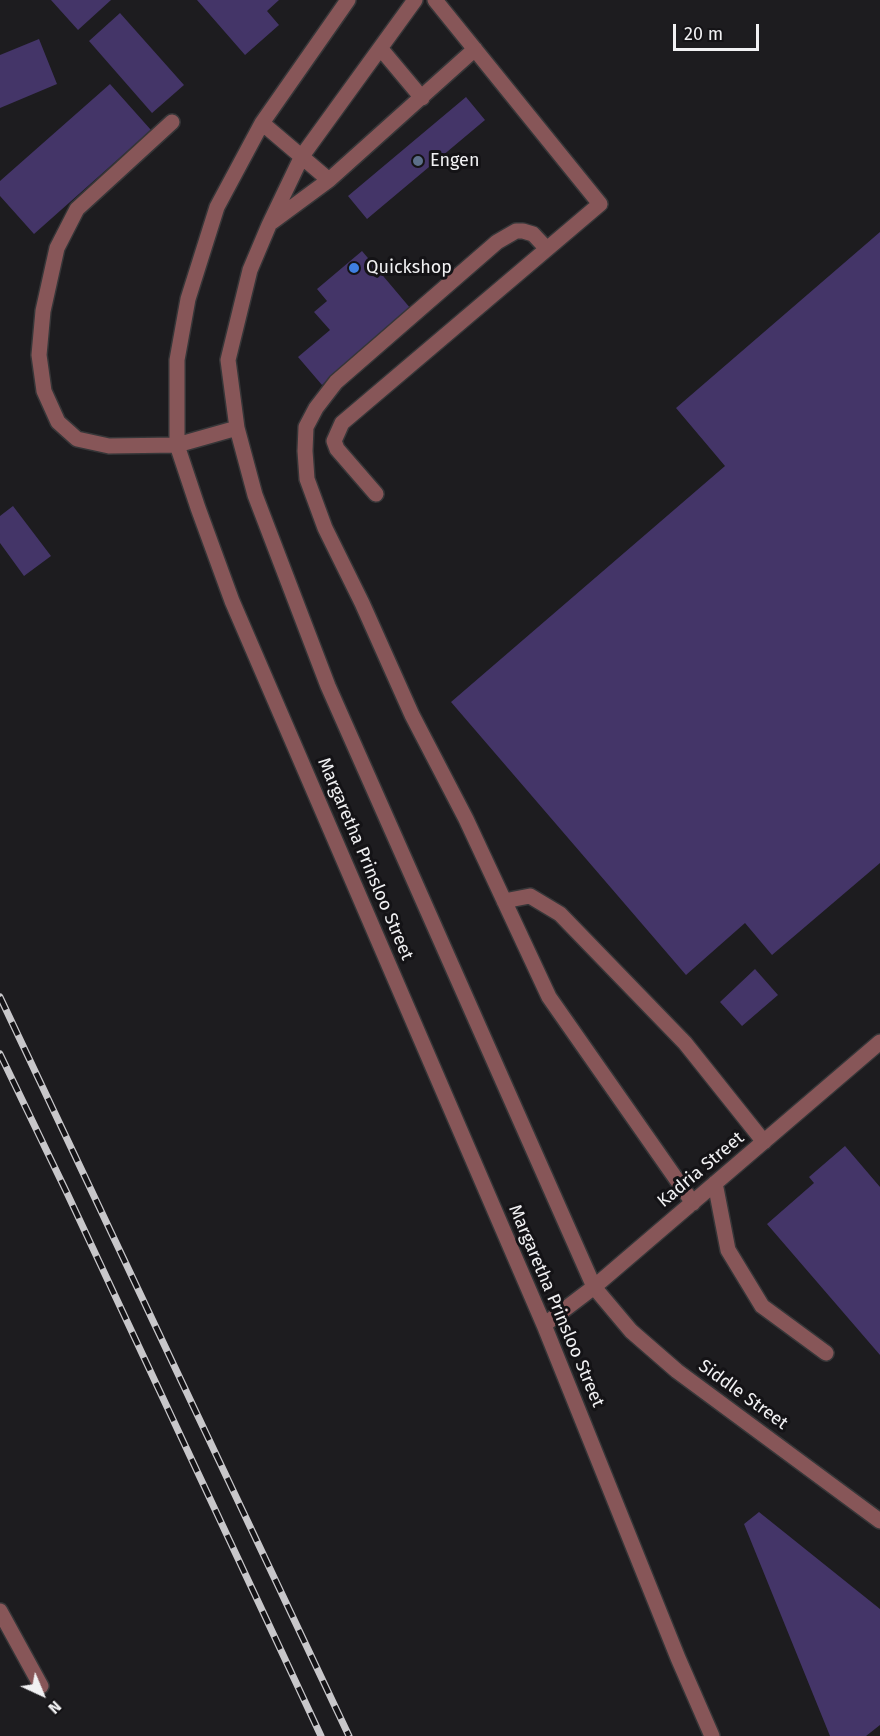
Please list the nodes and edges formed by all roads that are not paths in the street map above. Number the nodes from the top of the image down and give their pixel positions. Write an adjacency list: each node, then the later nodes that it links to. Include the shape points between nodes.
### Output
1 (348, 0): 8 (street, Margaretha Prinsloo Street)
2 (415, 0): 4 (street, Margaretha Prinsloo Street)
3 (435, 0): 5 (street)
4 (381, 49): 6 (street); 9 (street, Margaretha Prinsloo Street)
5 (476, 49): 6 (street); 12 (street, via 600,204)
6 (422, 98): 10 (street)
7 (172, 122): 14 (street, via 77,209 57,248 43,311 39,355 44,392 58,422 77,439 109,446)
8 (262, 123): 9 (street); 14 (street, Margaretha Prinsloo Street, via 217,207 189,298 177,360)
9 (302, 156): 10 (street); 11 (street, Margaretha Prinsloo Street)
10 (329, 180): 11 (street)
11 (269, 225): 13 (street, Margaretha Prinsloo Street, via 250,270 228,360)
12 (547, 249): 15 (street, via 342,423 334,441 337,449); 16 (street, via 533,234 524,231 516,231 498,242 336,382 306,427 307,478 325,528)
13 (237, 428): 14 (street); 21 (street, Margaretha Prinsloo Street, via 255,495 328,686)
14 (177, 445): 22 (street, Margaretha Prinsloo Street, via 232,601)
15 (376, 494)
16 (504, 901): 18 (street, via 530,896 560,914 685,1043); 20 (street, via 549,997)
17 (880, 1042): 18 (street, Kadria Street)
18 (764, 1142): 19 (street, Kadria Street)
19 (716, 1184): 20 (street, Kadria Street); 23 (street, via 728,1250 762,1306)
20 (693, 1203): 21 (street, Kadria Street)
21 (594, 1287): 22 (street, Kadria Street); 24 (street, Siddle Street, via 631,1331 677,1371)
22 (544, 1325): 27 (street, Margaretha Prinsloo Street)
23 (826, 1353)
24 (880, 1521)
25 (0, 1611): 26 (street)
26 (41, 1686)
27 (712, 1736)

